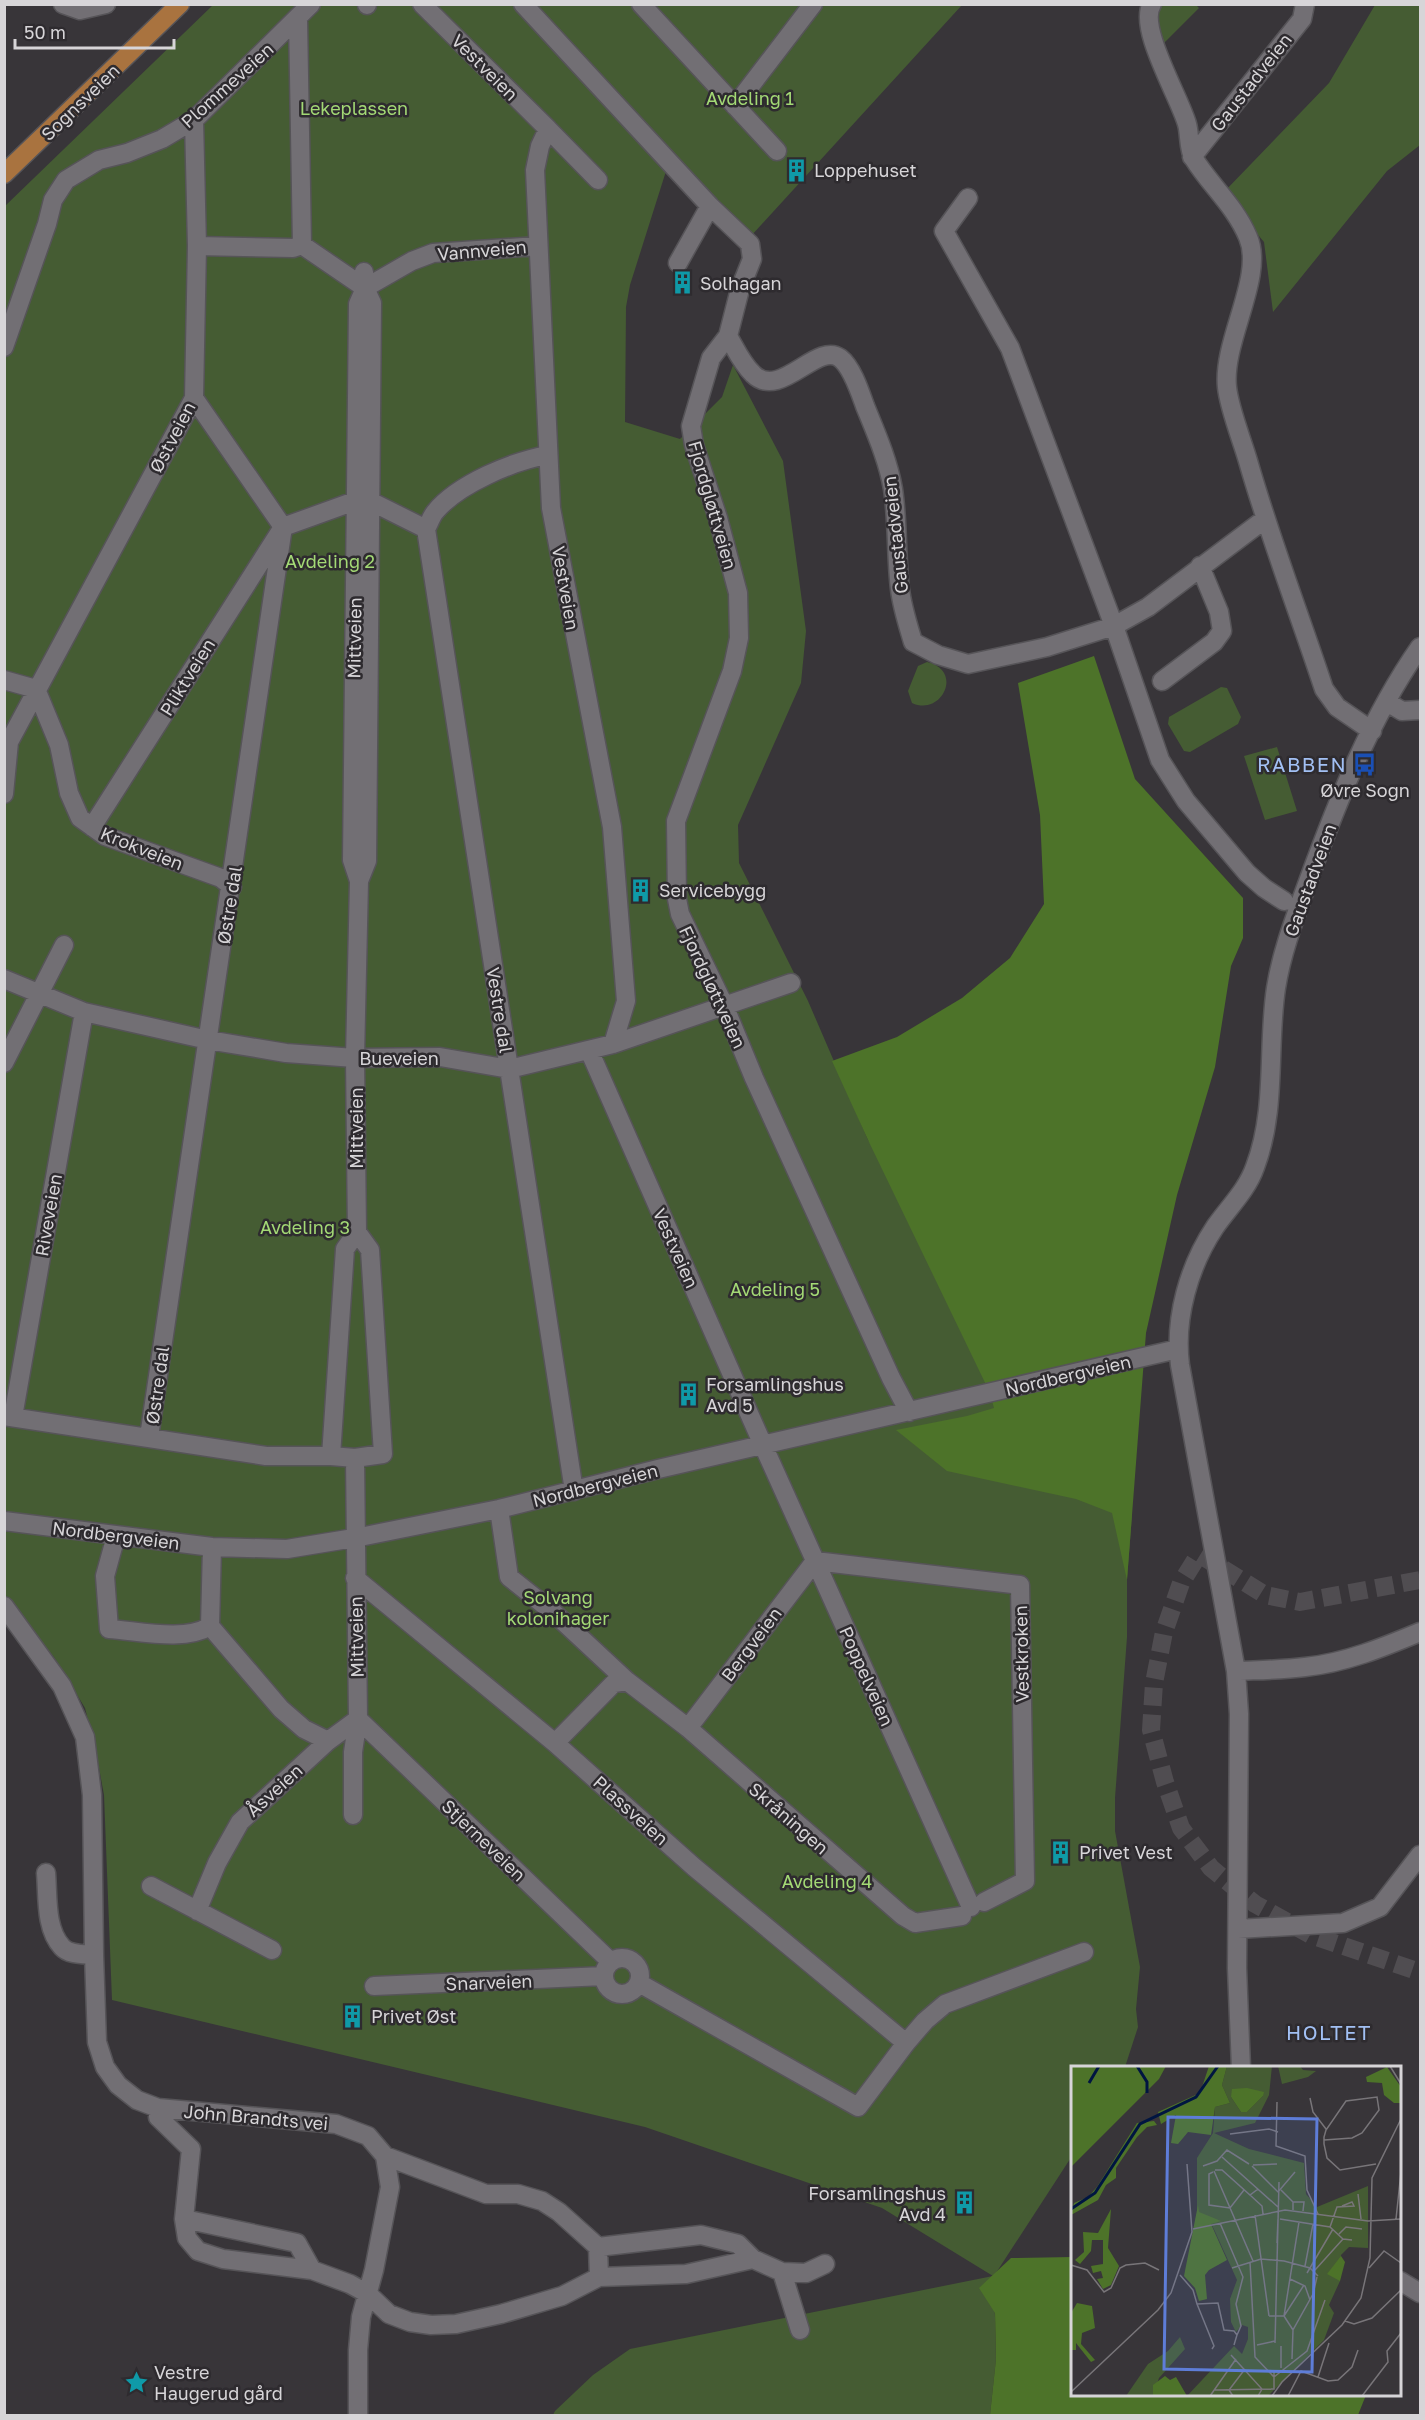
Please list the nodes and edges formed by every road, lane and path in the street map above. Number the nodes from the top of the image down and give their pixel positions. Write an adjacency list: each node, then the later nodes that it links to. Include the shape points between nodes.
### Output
1 (63, 4): 2 (street, via 80,10)
2 (106, 4)
3 (180, 4): 17 (main road, Sognsveien)
4 (311, 4): 11 (street, Plommeveien)
5 (422, 4): 14 (street, Vestveien)
6 (523, 4): 20 (street)
7 (813, 4): 12 (street)
8 (1152, 4): 16 (street, Gaustadveien, via 1149,27 1187,124)
9 (1305, 4): 16 (street, Gaustadveien, via 1302,19)
10 (647, 7): 12 (street)
11 (298, 19): 13 (street, Plommeveien); 21 (street)
12 (735, 106): 15 (street)
13 (194, 120): 22 (street, Østveien); 27 (street, Plommeveien, via 153,143 99,160 66,180 53,200)
14 (548, 129): 18 (street, Vestveien); 23 (street, Vestveien, via 535,170)
15 (777, 151)
16 (1192, 157): 31 (street, Gaustadveien, via 1236,213 1250,239 1253,262 1228,360 1227,388)
17 (4, 174)
18 (598, 180)
19 (968, 198): 35 (street, Gaustadveien, via 944,231 1010,348)
20 (710, 206): 24 (street); 26 (street, via 750,244 752,259)
21 (302, 244): 22 (street, via 293,248); 25 (street)
22 (197, 246): 28 (street, Østveien)
23 (538, 246): 25 (street, Vannveien, via 433,253); 29 (street, Vestveien)
24 (678, 263)
25 (365, 280): 30 (street, Mittveien, via 372,303)
26 (728, 336): 35 (street, Gaustadveien, via 744,363 761,380 787,376 821,355 832,355 840,358 856,381 888,466 900,591 913,642 968,664 1047,647); 51 (street, Fjordgløttveien, via 711,358 691,426 738,593 739,638 732,671 676,821 680,914)
27 (4, 347)
28 (194, 398): 32 (street); 39 (street, Østveien)
29 (548, 455): 33 (street, via 523,459 456,494 435,513); 54 (street, Vestveien, via 551,508 612,827 626,1001)
30 (363, 501): 32 (street); 33 (street); 56 (street, Mittveien, via 367,861 359,880)
31 (1265, 519): 34 (street); 42 (street, Gaustadveien, via 1324,689 1337,707)
32 (283, 527): 44 (street, Pliktveien); 45 (street, Østre dal)
33 (426, 530): 58 (street, Vestre dal)
34 (1200, 566): 35 (street, via 1148,607); 38 (street, via 1219,612 1222,631 1214,642)
35 (1113, 626): 46 (street, Gaustadveien, via 1160,760 1175,785 1247,873)
36 (1420, 647): 40 (street, Gaustadveien)
37 (4, 680): 39 (street)
38 (1162, 681)
39 (36, 689): 43 (street, via 9,742); 44 (street, Krokveien, via 58,745 69,793 80,818)
40 (1387, 702): 41 (street, via 1402,711); 42 (street, Gaustadveien)
41 (1420, 710)
42 (1372, 731): 60 (street, Gaustadveien, via 1330,824 1291,930 1276,985 1271,1085 1262,1147 1246,1186 1202,1250 1182,1306)
43 (4, 794)
44 (92, 827): 45 (street, Krokveien, via 105,836 221,878)
45 (232, 887): 53 (street, Østre dal)
46 (1284, 901)
47 (64, 945): 50 (street)
48 (4, 979): 50 (street, Bueveien)
49 (790, 983): 51 (street, Bueveien)
50 (39, 994): 52 (street, Bueveien); 57 (street)
51 (724, 1005): 54 (street, Bueveien); 61 (street, Fjordgløttveien)
52 (84, 1012): 53 (street, Bueveien); 62 (street, Riveveien)
53 (208, 1041): 56 (street, Bueveien); 63 (street, Østre dal)
54 (613, 1044): 55 (street, Bueveien)
55 (589, 1050): 58 (street, Bueveien); 64 (street, Vestveien)
56 (355, 1058): 58 (street, Bueveien, via 440,1057); 59 (street, Mittveien)
57 (4, 1064)
58 (509, 1069): 67 (street, Vestre dal)
59 (357, 1232): 65 (street, Mittveien, via 345,1249); 66 (street, Mittveien, via 370,1250 383,1454)
60 (1178, 1349): 61 (street, Nordbergveien); 78 (street, Gaustadveien)
61 (909, 1412): 64 (street, Nordbergveien)
62 (9, 1417): 63 (street)
63 (149, 1437): 65 (street, via 266,1456)
64 (763, 1445): 67 (street, Nordbergveien); 73 (street, Poppelveien)
65 (331, 1456): 66 (street, Mittveien)
66 (355, 1458): 71 (street, Mittveien)
67 (574, 1491): 68 (street, Nordbergveien)
68 (499, 1509): 71 (street, Nordbergveien); 79 (street, Skråningen, via 509,1577 554,1613)
69 (4, 1521): 70 (street, Nordbergveien)
70 (116, 1536): 72 (street, Nordbergveien); 76 (street, via 105,1576 109,1629 187,1635)
71 (355, 1538): 72 (street, Nordbergveien, via 287,1550); 74 (street, Mittveien)
72 (212, 1547): 76 (street)
73 (815, 1561): 81 (street, Bergveien); 88 (street, Poppelveien); 88 (street, Vestkroken, via 1020,1585 1025,1881)
74 (355, 1578): 80 (street, Mittveien); 83 (street, Plassveien)
75 (4, 1606): 93 (street, John Brandts vei, via 62,1686 85,1737 92,1795)
76 (210, 1626): 82 (street, via 281,1709 304,1729)
77 (1420, 1632): 78 (street, via 1323,1664)
78 (1236, 1671): 90 (street, Gaustadveien)
79 (627, 1682): 81 (street, Skråningen); 83 (street, via 614,1683)
80 (358, 1719): 82 (street, Åsveien); 84 (street, Mittveien, via 353,1752); 94 (street, Stjerneveien)
81 (688, 1728): 88 (street, Skråningen, via 903,1916 915,1923)
82 (328, 1741): 89 (street, Åsveien, via 240,1821)
83 (555, 1743): 97 (street, Plassveien, via 694,1867)
84 (353, 1815)
85 (1420, 1854): 90 (street, via 1380,1907 1342,1923)
86 (46, 1872): 93 (street, via 51,1929 62,1948 75,1954)
87 (151, 1886): 89 (street)
88 (972, 1908)
89 (197, 1911): 91 (street)
90 (1238, 1929): 98 (street, Gaustadveien)
91 (272, 1950)
92 (1084, 1952): 97 (street, via 945,2004)
93 (94, 1955): 99 (street, John Brandts vei, via 98,2042 105,2067 118,2085 137,2100)
94 (607, 1969): 95 (street, via 621,1958 632,1960 639,1969); 95 (street, via 607,1986 621,1994 632,1991); 96 (street, Snarveien)
95 (639, 1983): 97 (street, via 858,2107)
96 (374, 1986)
97 (906, 2043)
98 (1241, 2066)
99 (158, 2108): 100 (street, John Brandts vei, via 336,2124 368,2136); 101 (street, via 158,2117 191,2149)
100 (385, 2156): 102 (street, via 486,2194 518,2194 542,2201); 110 (street, via 390,2187)
101 (184, 2219): 105 (street, via 297,2243); 105 (street, via 187,2238 198,2252 223,2259)
102 (598, 2247): 103 (street, via 701,2235 738,2244); 107 (street)
103 (753, 2259): 106 (street); 107 (street, via 686,2274)
104 (825, 2264): 106 (street, via 806,2273)
105 (312, 2270): 110 (street)
106 (782, 2272): 111 (street)
107 (599, 2277): 110 (street, via 562,2296 456,2324 410,2322 389,2314)
108 (1401, 2282): 109 (street)
109 (1420, 2293)
110 (368, 2294): 112 (street, via 358,2350)
111 (800, 2330)
112 (358, 2415)

